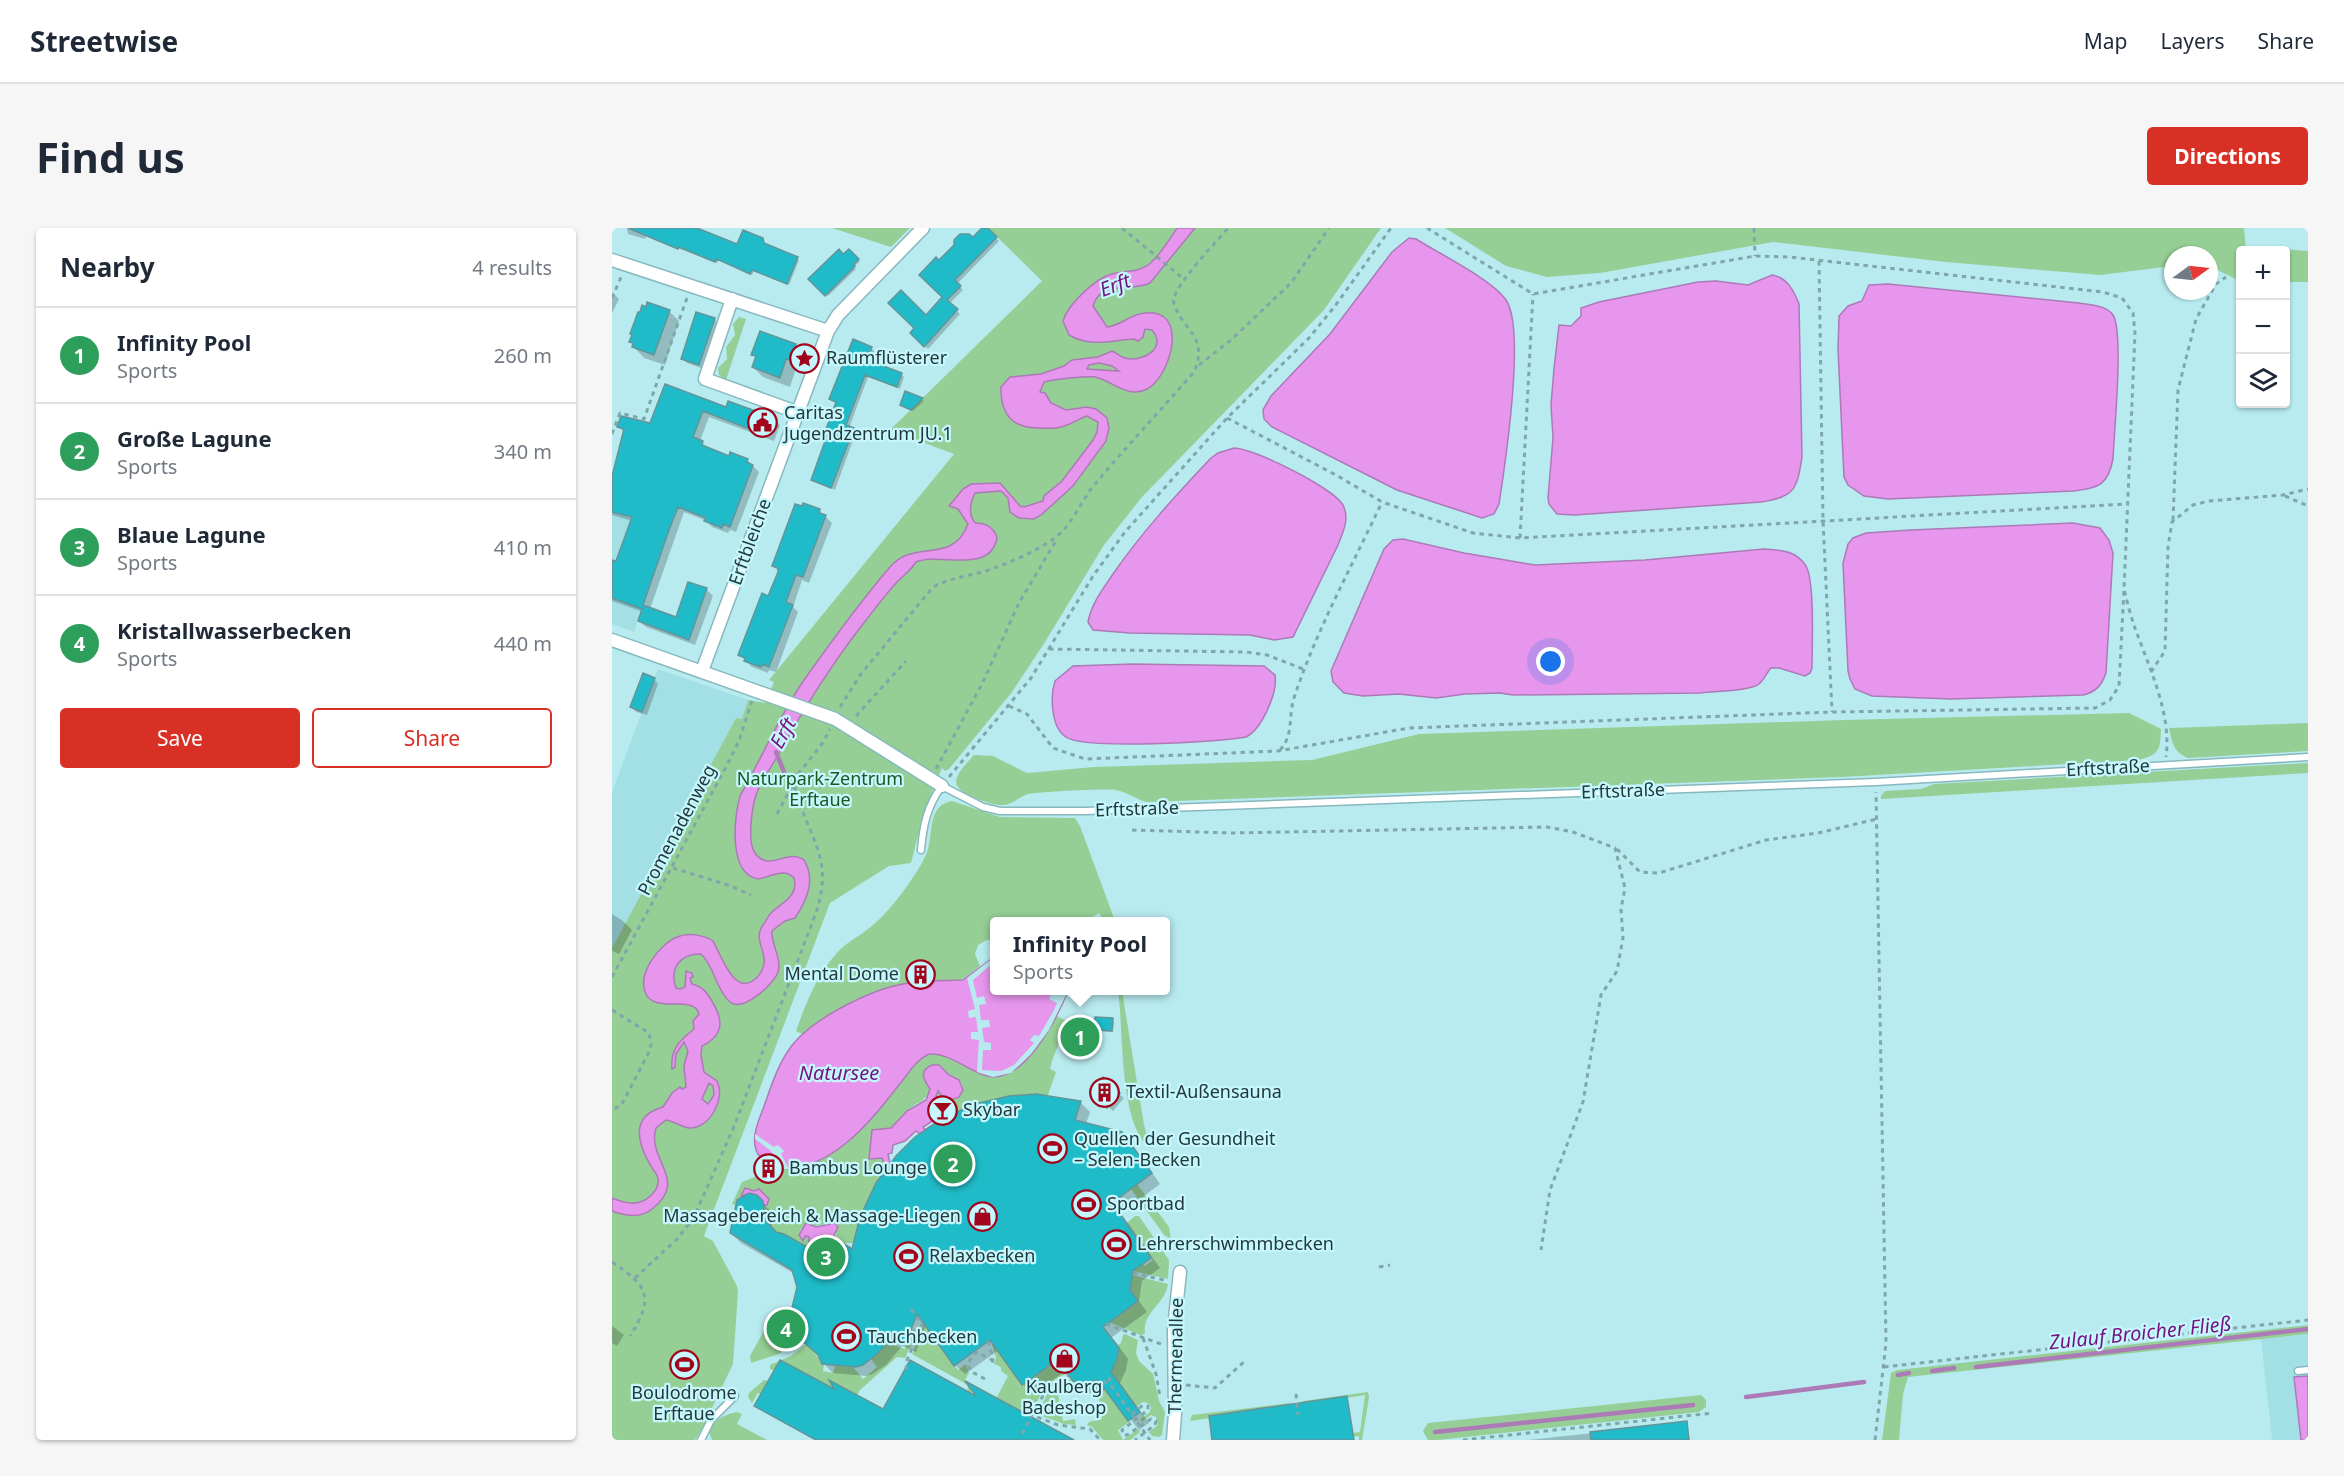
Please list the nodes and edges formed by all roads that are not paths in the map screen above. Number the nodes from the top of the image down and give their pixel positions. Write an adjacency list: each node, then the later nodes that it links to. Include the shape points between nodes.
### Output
1 (923, 228): 4 (street, Erftbleiche, via 838,315)
2 (612, 260): 3 (street)
3 (732, 299): 4 (street); 5 (street, via 705,379)
4 (828, 331): 5 (street, Erftbleiche)
5 (799, 413): 7 (street, Erftbleiche)
6 (612, 640): 7 (street, Erftstraße)
7 (702, 671): 9 (street, Erftstraße, via 831,718)
8 (2308, 756): 9 (lane, Erftstraße, via 1876,782 1023,812 983,807)
9 (942, 786): 10 (lane, via 927,813)
10 (921, 850)
11 (1179, 1278): 16 (street, Thermenallee)
12 (2308, 1370): 13 (lane)
13 (2298, 1371)
14 (735, 1396): 15 (lane, via 711,1420)
15 (703, 1439)
16 (1173, 1440)

